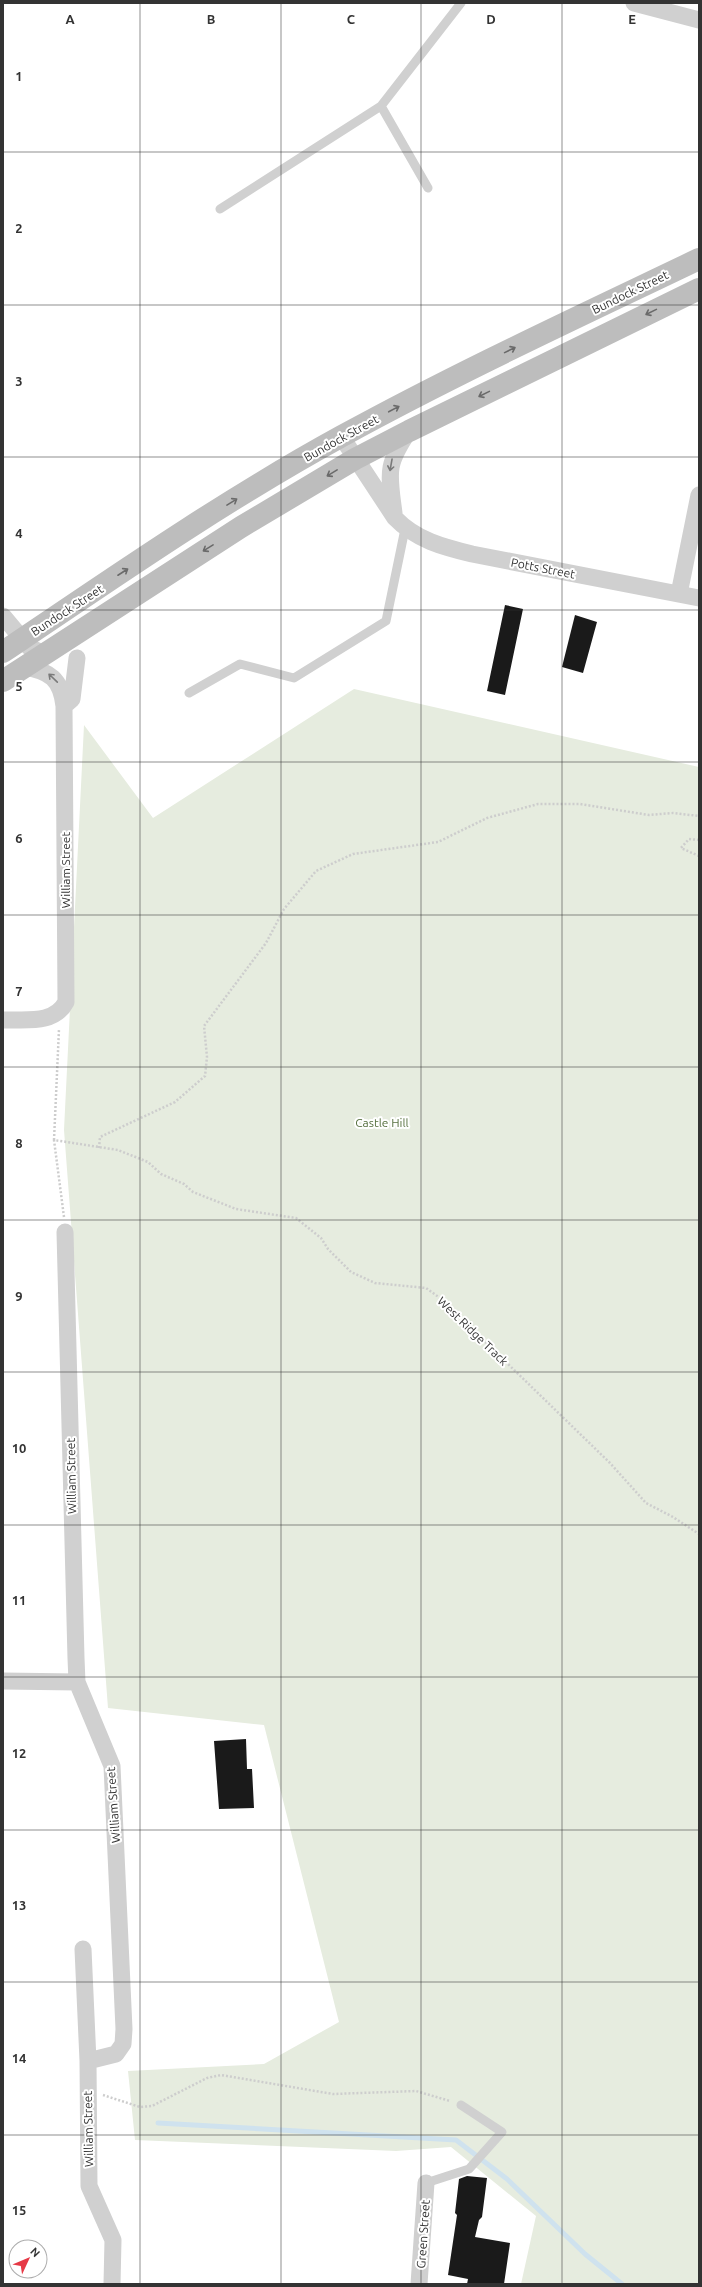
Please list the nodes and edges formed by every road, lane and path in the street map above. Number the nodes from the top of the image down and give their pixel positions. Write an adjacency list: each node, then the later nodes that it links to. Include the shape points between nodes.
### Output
1 (461, 3): 4 (lane)
2 (634, 3): 3 (street)
3 (699, 20)
4 (381, 106): 5 (lane); 6 (lane)
5 (428, 188)
6 (220, 209)
7 (699, 259): 11 (main road, Bundock Street, one-way to 7, via 447,380)
8 (699, 289): 9 (main road, Bundock Street)
9 (689, 300): 10 (main road, Bundock Street, one-way to 10)
10 (409, 431): 12 (main road, Bundock Street); 14 (street, one-way to 14, via 391,461 390,477)
11 (341, 436): 12 (street); 18 (main road, Bundock Street, one-way to 11, via 178,536)
12 (355, 459): 14 (street); 19 (main road, Bundock Street, one-way to 19, via 241,527)
13 (699, 494): 15 (street)
14 (400, 524): 15 (street, Potts Street, via 440,546 466,553); 23 (lane, via 386,622 294,678 240,664)
15 (679, 594): 16 (street, Potts Street)
16 (699, 598)
17 (3, 616): 18 (street)
18 (12, 646): 19 (street, via 28,647)
19 (44, 654): 21 (main road, Bundock Street)
20 (77, 658): 24 (street, William Street, via 72,699)
21 (24, 667): 22 (main road, Bundock Street); 24 (street, William Street, one-way to 21, via 62,692 50,675)
22 (3, 681)
23 (189, 693)
24 (64, 706): 28 (street, William Street)
25 (699, 816): 31 (path, via 673,813 649,815 580,804 538,804 487,818 438,842 353,854 316,871 284,909 266,944 204,1026 208,1057 205,1076 175,1102 100,1137)
26 (699, 840): 27 (path, via 689,839 681,848)
27 (699, 856)
28 (66, 1002): 29 (street, via 63,1009 53,1017); 30 (path, via 58,1024 60,1038)
29 (3, 1020)
30 (54, 1140): 31 (path, West Ridge Track); 32 (path)
31 (99, 1148): 33 (path, West Ridge Track, via 118,1150 148,1162 161,1174 184,1184 193,1192 236,1210 296,1218 322,1238 328,1249 351,1272 375,1283 426,1288 440,1298 610,1463 646,1503)
32 (66, 1232): 35 (street, William Street)
33 (699, 1534)
34 (3, 1682): 35 (street)
35 (78, 1682): 37 (street, William Street, via 112,1766 124,2029 122,2044 116,2054)
36 (83, 1949): 37 (street)
37 (88, 2061): 38 (street, William Street)
38 (88, 2090): 39 (path, via 140,2107 152,2106 206,2078 221,2075 333,2094 416,2091); 41 (street, William Street, via 89,2186 113,2240)
39 (461, 2105): 40 (lane, via 502,2132 469,2168)
40 (426, 2183): 42 (street, Green Street)
41 (112, 2284)
42 (419, 2284)

